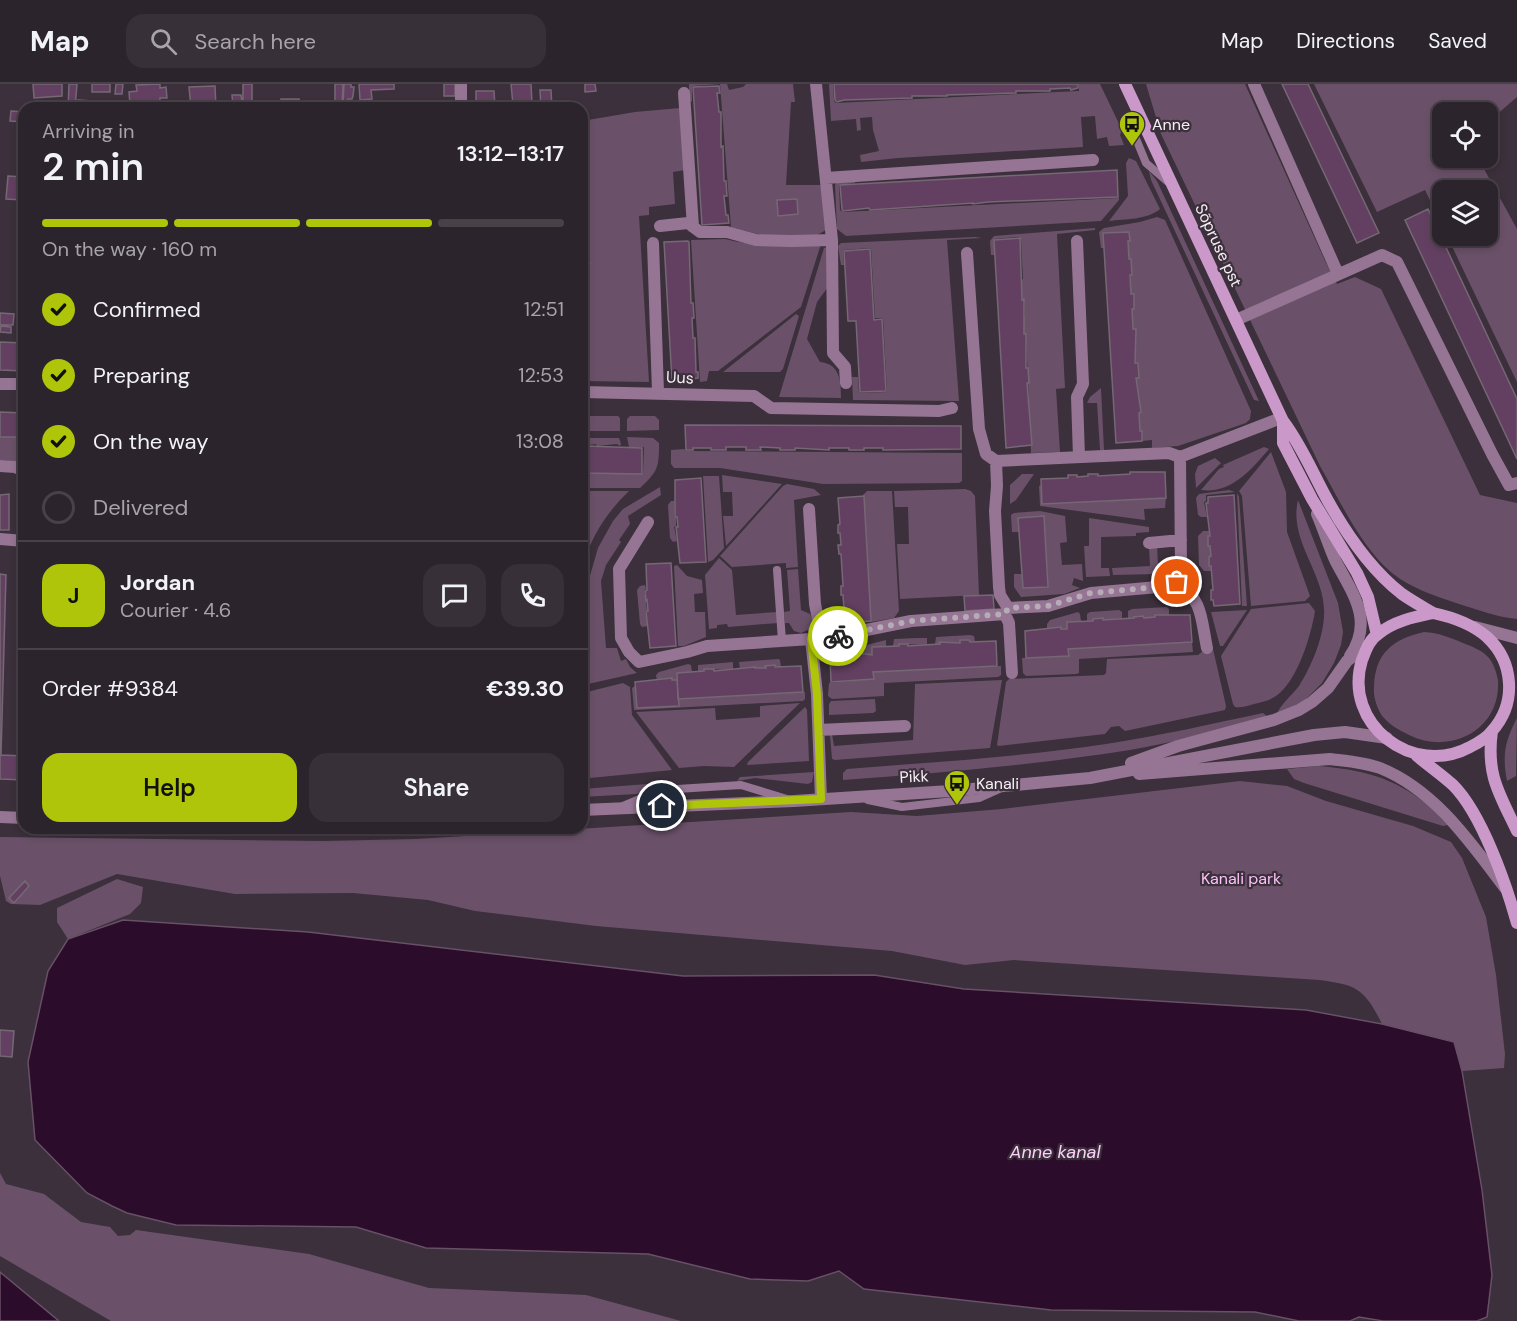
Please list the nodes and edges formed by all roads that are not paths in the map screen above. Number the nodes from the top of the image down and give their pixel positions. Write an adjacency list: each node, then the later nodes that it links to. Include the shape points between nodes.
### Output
1 (461, 84): 6 (street)
2 (816, 84): 8 (street)
3 (1125, 84): 16 (main road, Sõpruse pst)
4 (1254, 84): 15 (street)
5 (684, 93): 10 (street)
6 (461, 102)
7 (1093, 160): 8 (street)
8 (826, 178): 11 (street)
9 (660, 226): 10 (street, via 688,223)
10 (693, 227): 11 (street, via 700,232 727,232 756,240)
11 (832, 240): 17 (street, via 833,353 845,367)
12 (1077, 241): 24 (street, via 1083,384 1077,397)
13 (653, 243): 21 (street)
14 (967, 253): 26 (street, via 979,429 986,454)
15 (1338, 274): 16 (street); 29 (street, via 1382,255 1397,262 1492,454 1509,485)
16 (1236, 320): 23 (main road, Sõpruse pst)
17 (846, 383)
18 (0, 384): 19 (street)
19 (18, 384)
20 (588, 392): 21 (street, Uus)
21 (658, 392): 22 (street, Uus, via 754,396 771,408)
22 (952, 408)
23 (1282, 420): 25 (street); 30 (main road, Sõpruse pst, via 1283,443); 38 (main road, Sõpruse pst, via 1296,438 1329,503 1377,571 1402,594)
24 (1079, 457): 25 (street, via 1169,453); 26 (street)
25 (1180, 457): 33 (street)
26 (996, 461): 37 (street, via 999,587)
27 (0, 466): 28 (street)
28 (18, 468)
29 (1517, 483)
30 (1312, 499): 40 (main road, Sõpruse pst, via 1357,573 1368,597); 46 (street, via 1335,560 1358,604 1362,624 1359,643)
31 (809, 510): 42 (street)
32 (648, 522): 43 (street, via 619,569 621,638 639,663 707,646)
33 (1181, 540): 34 (street); 36 (street)
34 (1149, 543)
35 (777, 570): 43 (lane)
36 (1177, 582): 37 (street, via 1091,593 1048,606); 45 (street, via 1195,599)
37 (1006, 611): 42 (street, via 911,621); 47 (street)
38 (1433, 613): 39 (main road); 40 (main road, via 1393,624)
39 (1471, 626): 41 (street); 49 (main road, via 1487,637 1503,658 1508,672)
40 (1377, 635): 44 (main road)
41 (1517, 638)
42 (817, 639): 43 (street); 51 (street)
43 (782, 641)
44 (1367, 646): 46 (street); 53 (main road, via 1360,667 1360,701 1365,714)
45 (1207, 648)
46 (1347, 661): 55 (street, via 1328,688 1299,710 1178,746)
47 (1012, 673)
48 (1517, 692): 49 (street)
49 (1508, 703): 52 (main road)
50 (905, 726): 51 (street)
51 (819, 730): 56 (street)
52 (1492, 731): 54 (main road, via 1472,746 1450,755); 60 (main road, via 1492,777)
53 (1387, 738): 54 (main road); 55 (street, Pikk, via 1345,732 1314,735)
54 (1416, 755): 64 (main road, via 1454,786 1474,813)
55 (1090, 778): 56 (street, Pikk); 64 (street, via 1330,759 1354,761 1402,779 1424,795 1456,825)
56 (821, 799): 57 (street, Pikk)
57 (794, 801): 58 (street, Pikk); 58 (lane, via 741,785 661,790)
58 (618, 808): 59 (street, Pikk)
59 (588, 810)
60 (1511, 811): 63 (main road)
61 (0, 817): 62 (street)
62 (18, 818)
63 (1517, 831)
64 (1509, 894): 65 (main road)
65 (1517, 923)

